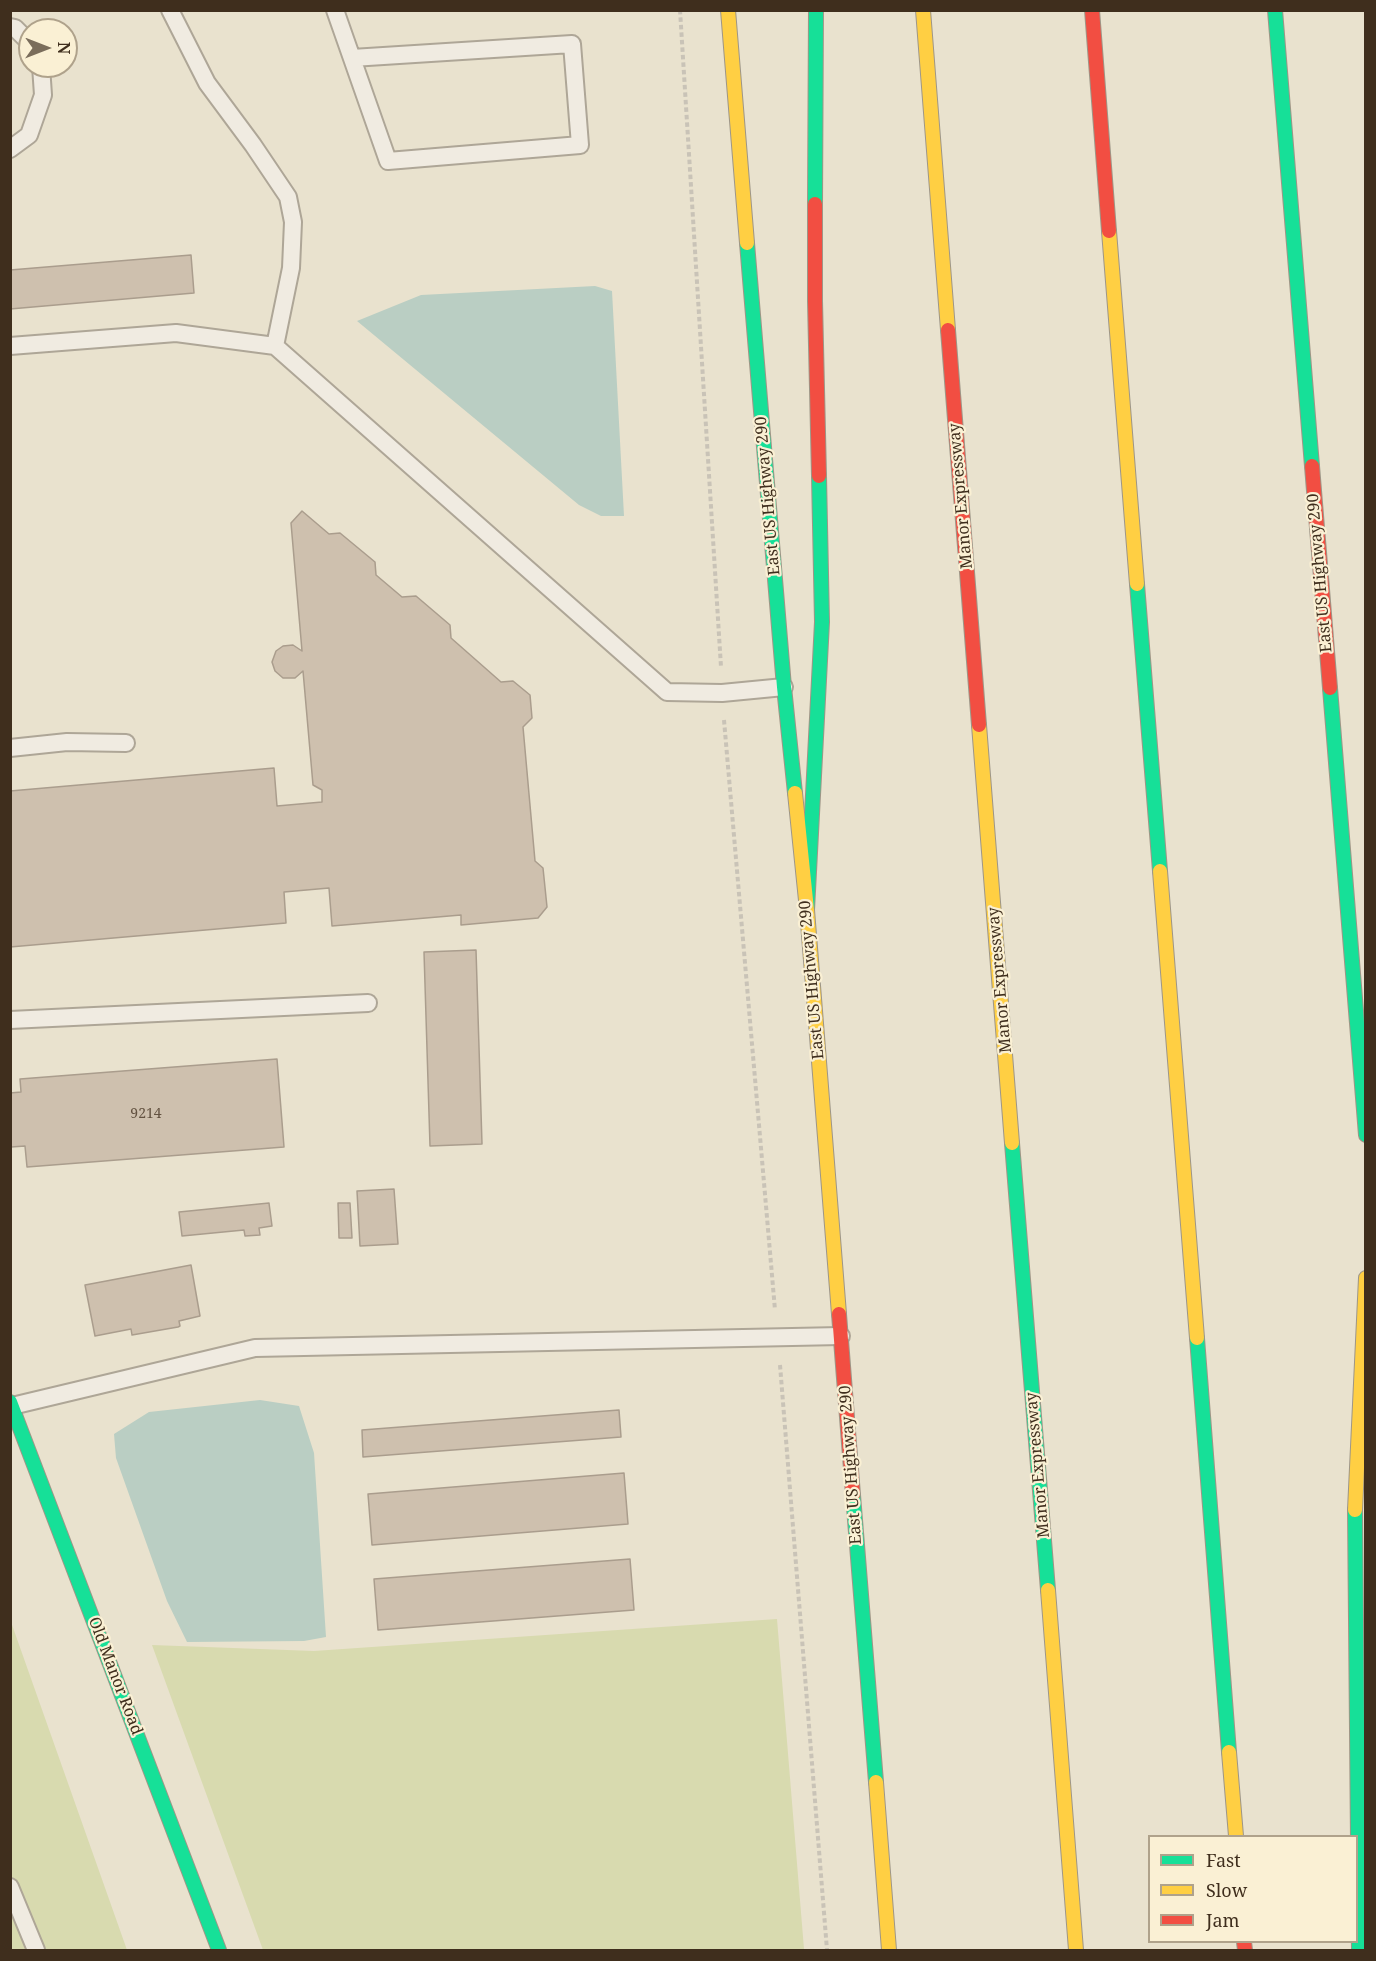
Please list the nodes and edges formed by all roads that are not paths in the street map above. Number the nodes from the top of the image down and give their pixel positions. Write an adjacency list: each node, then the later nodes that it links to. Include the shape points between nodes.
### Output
1 (170, 10): 12 (lane, via 207,83 288,197 293,222 291,268)
2 (335, 10): 8 (lane)
3 (728, 10): 13 (main road, East US Highway 290)
4 (816, 10): 16 (main road, via 815,301 822,622)
5 (923, 10): 30 (main road, Manor Expressway)
6 (1092, 10): 23 (main road)
7 (1275, 10): 19 (main road, East US Highway 290)
8 (352, 58): 8 (lane, via 388,161 580,145 572,44)
9 (42, 78): 10 (lane, via 43,94 29,135)
10 (10, 149)
11 (10, 346): 12 (lane, via 176,333)
12 (275, 346): 13 (lane, via 667,692 722,693)
13 (784, 687): 16 (main road, East US Highway 290)
14 (126, 743): 15 (lane, via 67,742)
15 (10, 748)
16 (807, 910): 21 (main road, East US Highway 290)
17 (368, 1003): 18 (lane)
18 (10, 1020)
19 (1365, 1135)
20 (1365, 1278): 24 (main road, via 1355,1510)
21 (841, 1336): 22 (lane, via 255,1348); 29 (main road, East US Highway 290)
22 (11, 1404): 28 (main road, Old Manor Road)
23 (1236, 1835)
24 (1358, 1835)
25 (1358, 1840): 31 (main road)
26 (10, 1887): 27 (lane)
27 (36, 1950)
28 (219, 1950)
29 (890, 1950)
30 (1076, 1950)
31 (1359, 1950)

